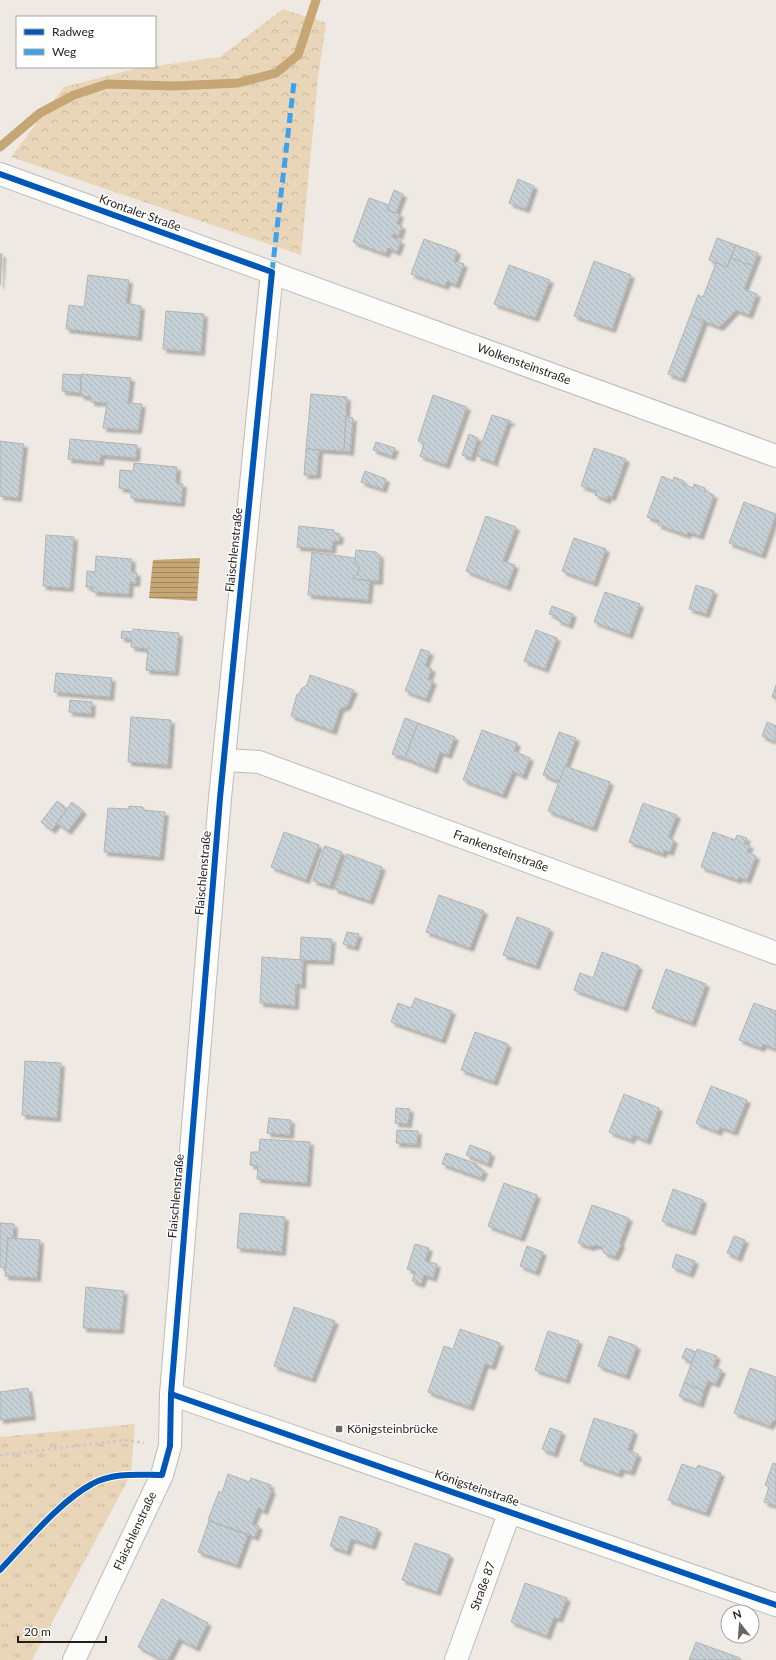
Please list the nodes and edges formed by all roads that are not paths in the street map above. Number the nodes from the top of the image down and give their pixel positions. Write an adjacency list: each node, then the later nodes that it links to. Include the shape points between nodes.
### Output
1 (0, 174): 2 (street, Krontaler Straße)
2 (272, 272): 3 (street, Wolkensteinstraße); 4 (street, Flaischlenstraße)
3 (776, 456)
4 (224, 760): 5 (street, Frankensteinstraße, via 259,762); 6 (street, Flaischlenstraße)
5 (776, 953)
6 (171, 1394): 7 (street, Königsteinstraße); 9 (street, Flaischlenstraße, via 170,1446 162,1475)
7 (510, 1511): 8 (street, Königsteinstraße); 10 (street, Straße 87)
8 (776, 1605)
9 (74, 1660)
10 (456, 1660)

